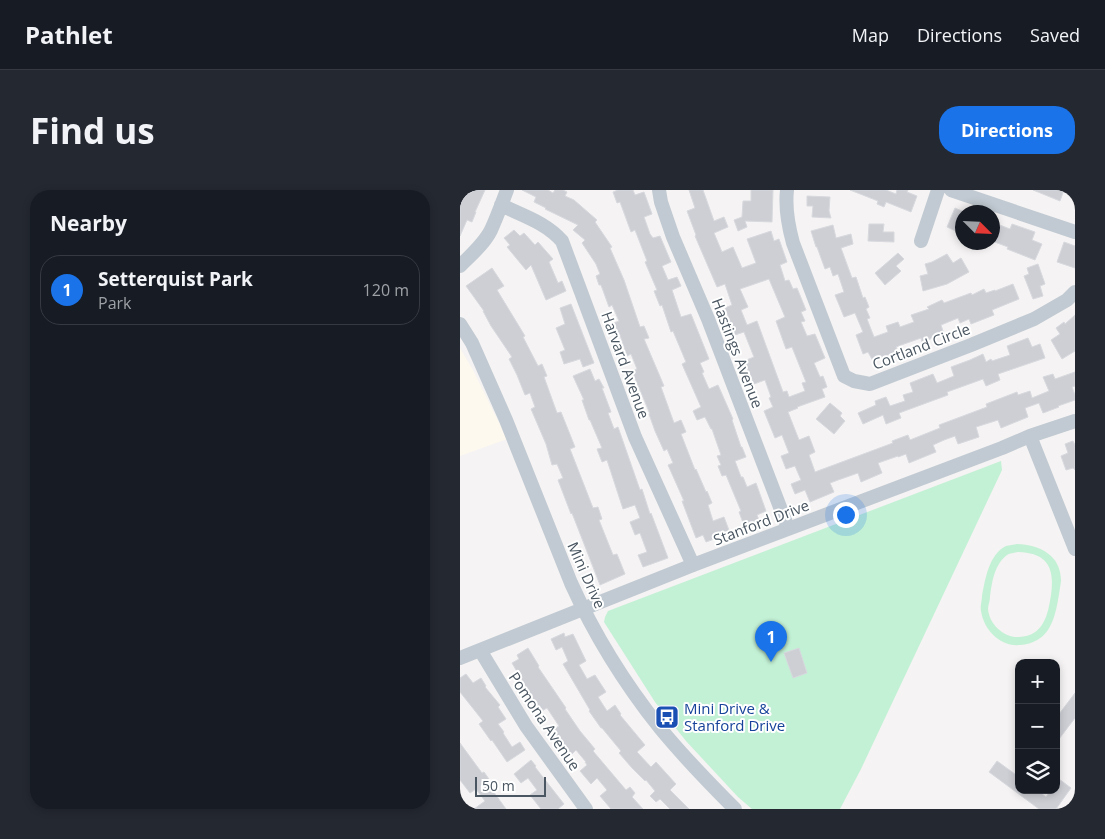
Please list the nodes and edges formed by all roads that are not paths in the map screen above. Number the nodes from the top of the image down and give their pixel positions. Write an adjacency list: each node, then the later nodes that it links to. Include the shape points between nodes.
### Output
1 (507, 190): 6 (street)
2 (659, 190): 14 (street, Hastings Avenue, via 673,237 708,318)
3 (787, 190): 10 (street, Cortland Circle, via 793,243 844,376 852,387 870,384 1034,319)
4 (938, 190): 8 (street)
5 (951, 190): 7 (street)
6 (501, 205): 9 (street, via 488,236); 16 (street, Harvard Avenue, via 553,231 562,241 635,437)
7 (1075, 232)
8 (921, 241)
9 (460, 266)
10 (1075, 292)
11 (460, 324): 17 (street, Mini Drive, via 472,343 506,420)
12 (1075, 421): 13 (street, Stanford Drive)
13 (1030, 436): 14 (street, Stanford Drive); 15 (street)
14 (788, 528): 16 (street, Stanford Drive)
15 (1074, 546)
16 (693, 565): 17 (street, Stanford Drive)
17 (582, 608): 18 (street, Stanford Drive); 21 (street, Mini Drive, via 619,670 660,727)
18 (480, 650): 19 (street, Stanford Drive); 20 (street, Pomona Avenue, via 526,726)
19 (460, 658)
20 (586, 809)
21 (735, 809)

